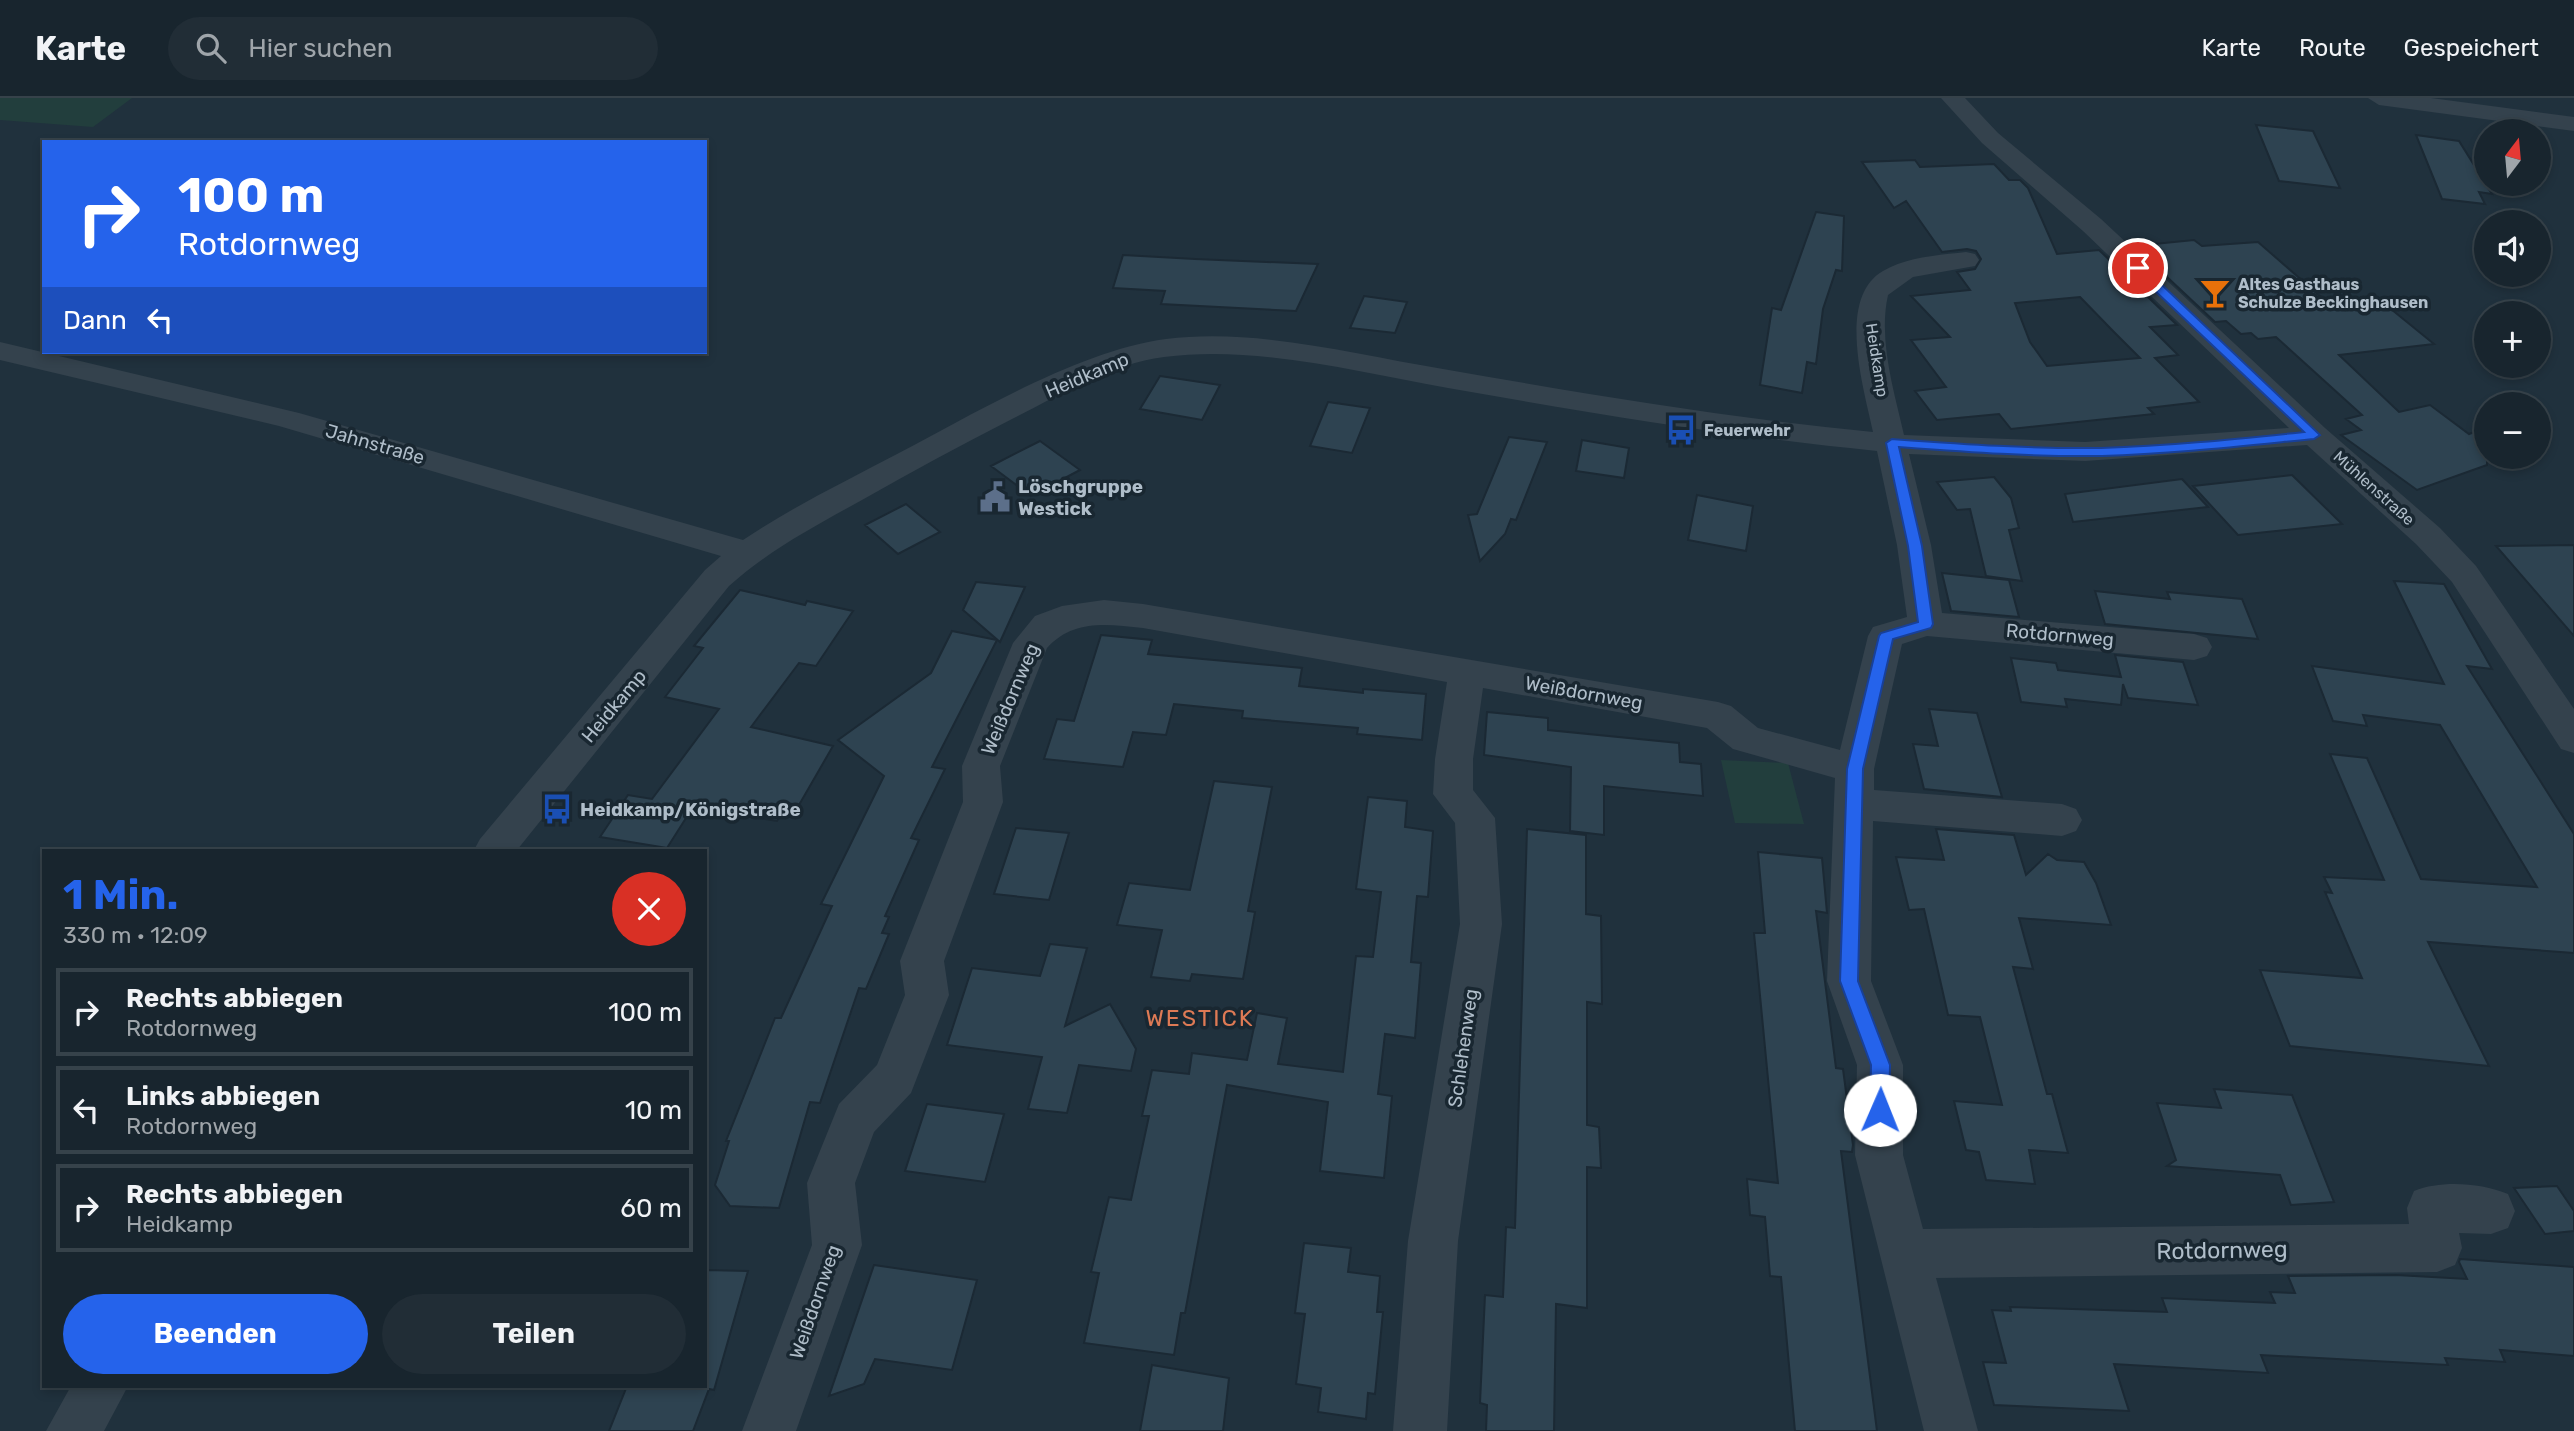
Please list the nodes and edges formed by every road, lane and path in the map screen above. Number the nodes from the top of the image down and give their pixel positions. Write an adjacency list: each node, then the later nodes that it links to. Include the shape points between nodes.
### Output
1 (1952, 98): 7 (street, Mühlenstraße)
2 (2379, 98): 3 (street)
3 (2574, 124)
4 (1966, 260): 8 (street, Heidkamp, via 1918,267 1892,278 1873,294 1869,318)
5 (13, 355): 6 (street); 9 (street, Jahnstraße, via 288,419)
6 (0, 379)
7 (2314, 435): 8 (street, Heidkamp, via 2099,452); 13 (street, Mühlenstraße, via 2464,574)
8 (1892, 443): 9 (street, Heidkamp, via 1688,417 1286,352 1179,347 1129,355 1091,370 953,436); 10 (street, via 1915,546)
9 (746, 552): 16 (street, Heidkamp, via 717,578)
10 (1926, 624): 11 (street, Rotdornweg); 14 (street, Rotdornweg, via 1886,636)
11 (2194, 647)
12 (1467, 673): 14 (street, Weißdornweg, via 1718,716 1746,739); 21 (street, Weißdornweg, via 1143,616 1104,612 1074,615 1047,625 1031,643 981,766 983,802 922,961 927,995 914,1031 895,1077 856,1119 831,1183 837,1245); 22 (street, Schlehenweg, via 1453,794 1475,818 1481,924 1433,1241)
13 (2574, 740)
14 (1855, 787): 15 (street); 18 (street, Rotdornweg, via 1849,981 1880,1065 1879,1155)
15 (2062, 820)
16 (495, 849)
17 (2491, 1211): 18 (street, Rotdornweg, via 2431,1208 2437,1248)
18 (1907, 1254): 23 (street, Rotdornweg)
19 (101, 1388): 20 (street)
20 (73, 1431)
21 (769, 1431)
22 (1420, 1431)
23 (1951, 1431)

